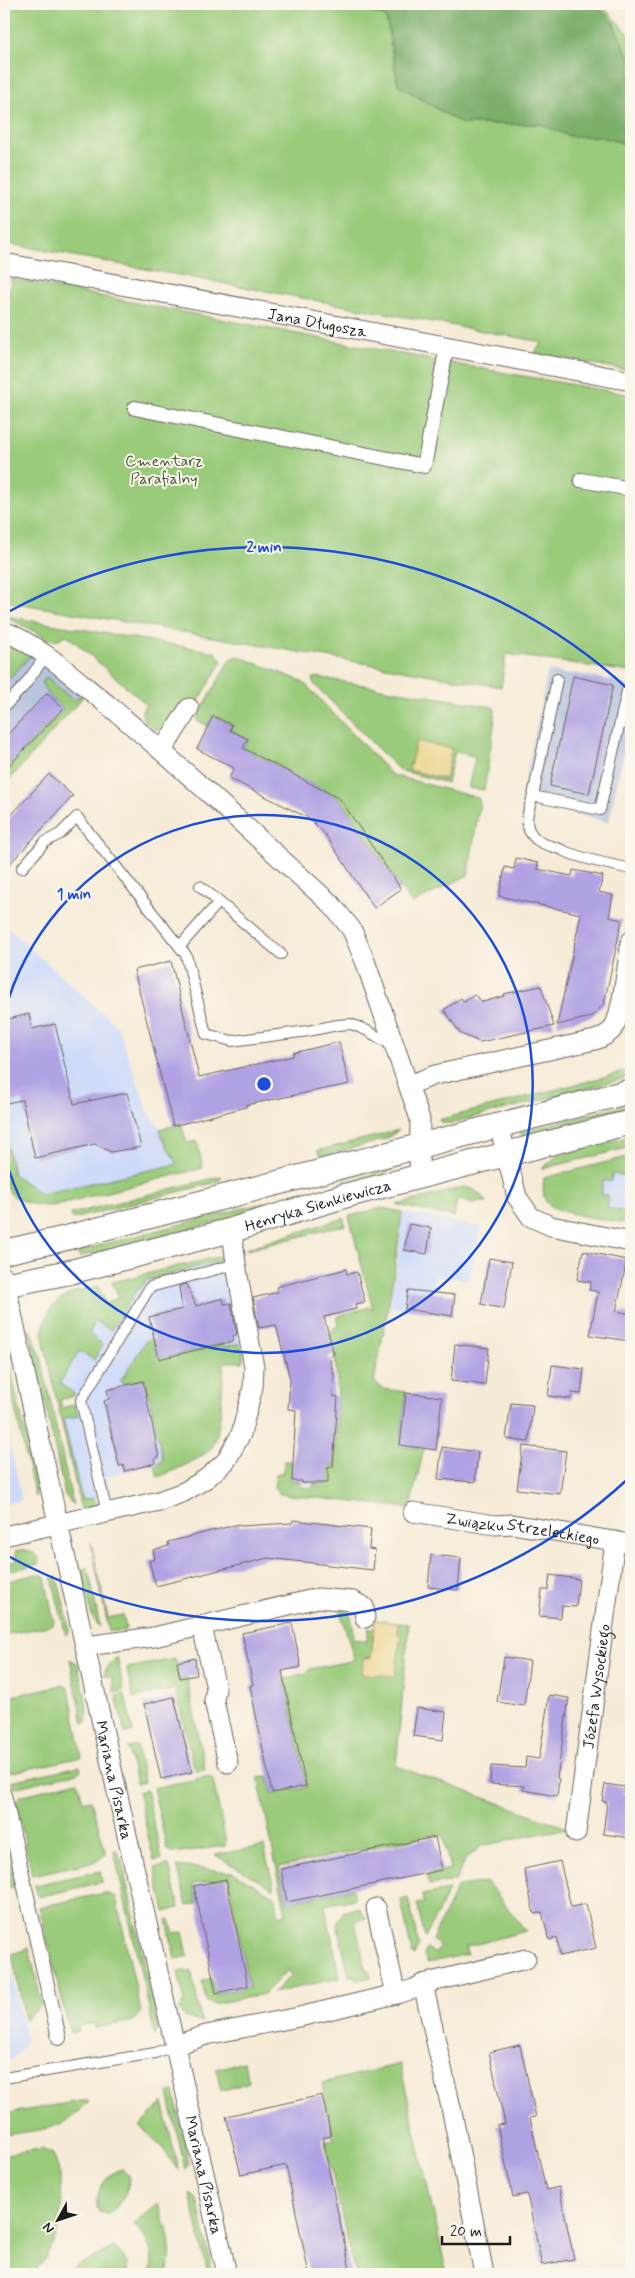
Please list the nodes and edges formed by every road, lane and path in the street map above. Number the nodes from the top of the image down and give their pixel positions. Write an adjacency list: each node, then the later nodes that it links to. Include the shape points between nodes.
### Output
1 (4, 264): 2 (street, Jana Długosza)
2 (447, 346): 3 (street, Jana Długosza); 4 (street, via 424,466)
3 (631, 381)
4 (135, 408)
5 (581, 480): 6 (street)
6 (631, 489)
7 (4, 631): 8 (street)
8 (47, 654): 11 (lane); 13 (street)
9 (557, 679): 14 (lane)
10 (627, 691): 14 (lane, via 600,810)
11 (4, 707)
12 (188, 708): 13 (street)
13 (162, 751): 22 (street, via 343,918 352,930 365,961)
14 (533, 796): 16 (lane, via 528,828 536,839 576,857)
15 (22, 868): 20 (lane, via 45,842 60,834 77,817)
16 (631, 869)
17 (200, 886): 18 (lane)
18 (219, 902): 20 (lane); 21 (lane)
19 (631, 941): 23 (street, via 618,1014 613,1029 605,1036 435,1075)
20 (180, 946): 22 (lane, via 186,955 206,1034 232,1042 351,1024)
21 (281, 954)
22 (394, 1046): 23 (street)
23 (409, 1085): 27 (street, via 420,1119)
24 (631, 1092): 26 (street, Henryka Sienkiewicza)
25 (631, 1122): 28 (street, Henryka Sienkiewicza)
26 (499, 1125): 27 (street, Henryka Sienkiewicza); 28 (street)
27 (420, 1145): 29 (street); 30 (street, Henryka Sienkiewicza)
28 (506, 1154): 29 (street, Henryka Sienkiewicza); 33 (street, via 517,1197 531,1217 551,1226)
29 (419, 1176): 31 (street, Henryka Sienkiewicza)
30 (300, 1178): 31 (street); 34 (street, Henryka Sienkiewicza)
31 (306, 1207): 32 (street, Henryka Sienkiewicza)
32 (232, 1230): 35 (street); 36 (street, Henryka Sienkiewicza, via 70,1272)
33 (631, 1242)
34 (4, 1252)
35 (236, 1264): 38 (street, via 254,1367 253,1387 235,1447 226,1461 207,1478 184,1492 159,1502); 38 (lane, via 150,1286 81,1401)
36 (4, 1282): 39 (street, Mariana Pisarka)
37 (414, 1512): 41 (street, Związku Strzeleckiego, via 495,1526 512,1524)
38 (107, 1513): 39 (street)
39 (59, 1523): 40 (street); 44 (street, Mariana Pisarka)
40 (4, 1536)
41 (623, 1543): 47 (street, Józefa Wysockiego)
42 (365, 1618): 43 (street, via 364,1607 353,1601 318,1598)
43 (202, 1627): 44 (street, via 136,1641); 45 (street)
44 (86, 1646): 53 (street, Mariana Pisarka)
45 (228, 1763)
46 (4, 1795): 52 (street)
47 (576, 1833)
48 (376, 1908): 51 (street)
49 (526, 1959): 50 (street)
50 (423, 1984): 51 (street); 56 (street)
51 (396, 1994): 53 (street, via 206,2035)
52 (59, 2038)
53 (176, 2046): 54 (lane, via 155,2053); 55 (street, Mariana Pisarka)
54 (4, 2078)
55 (227, 2274)
56 (484, 2274)

